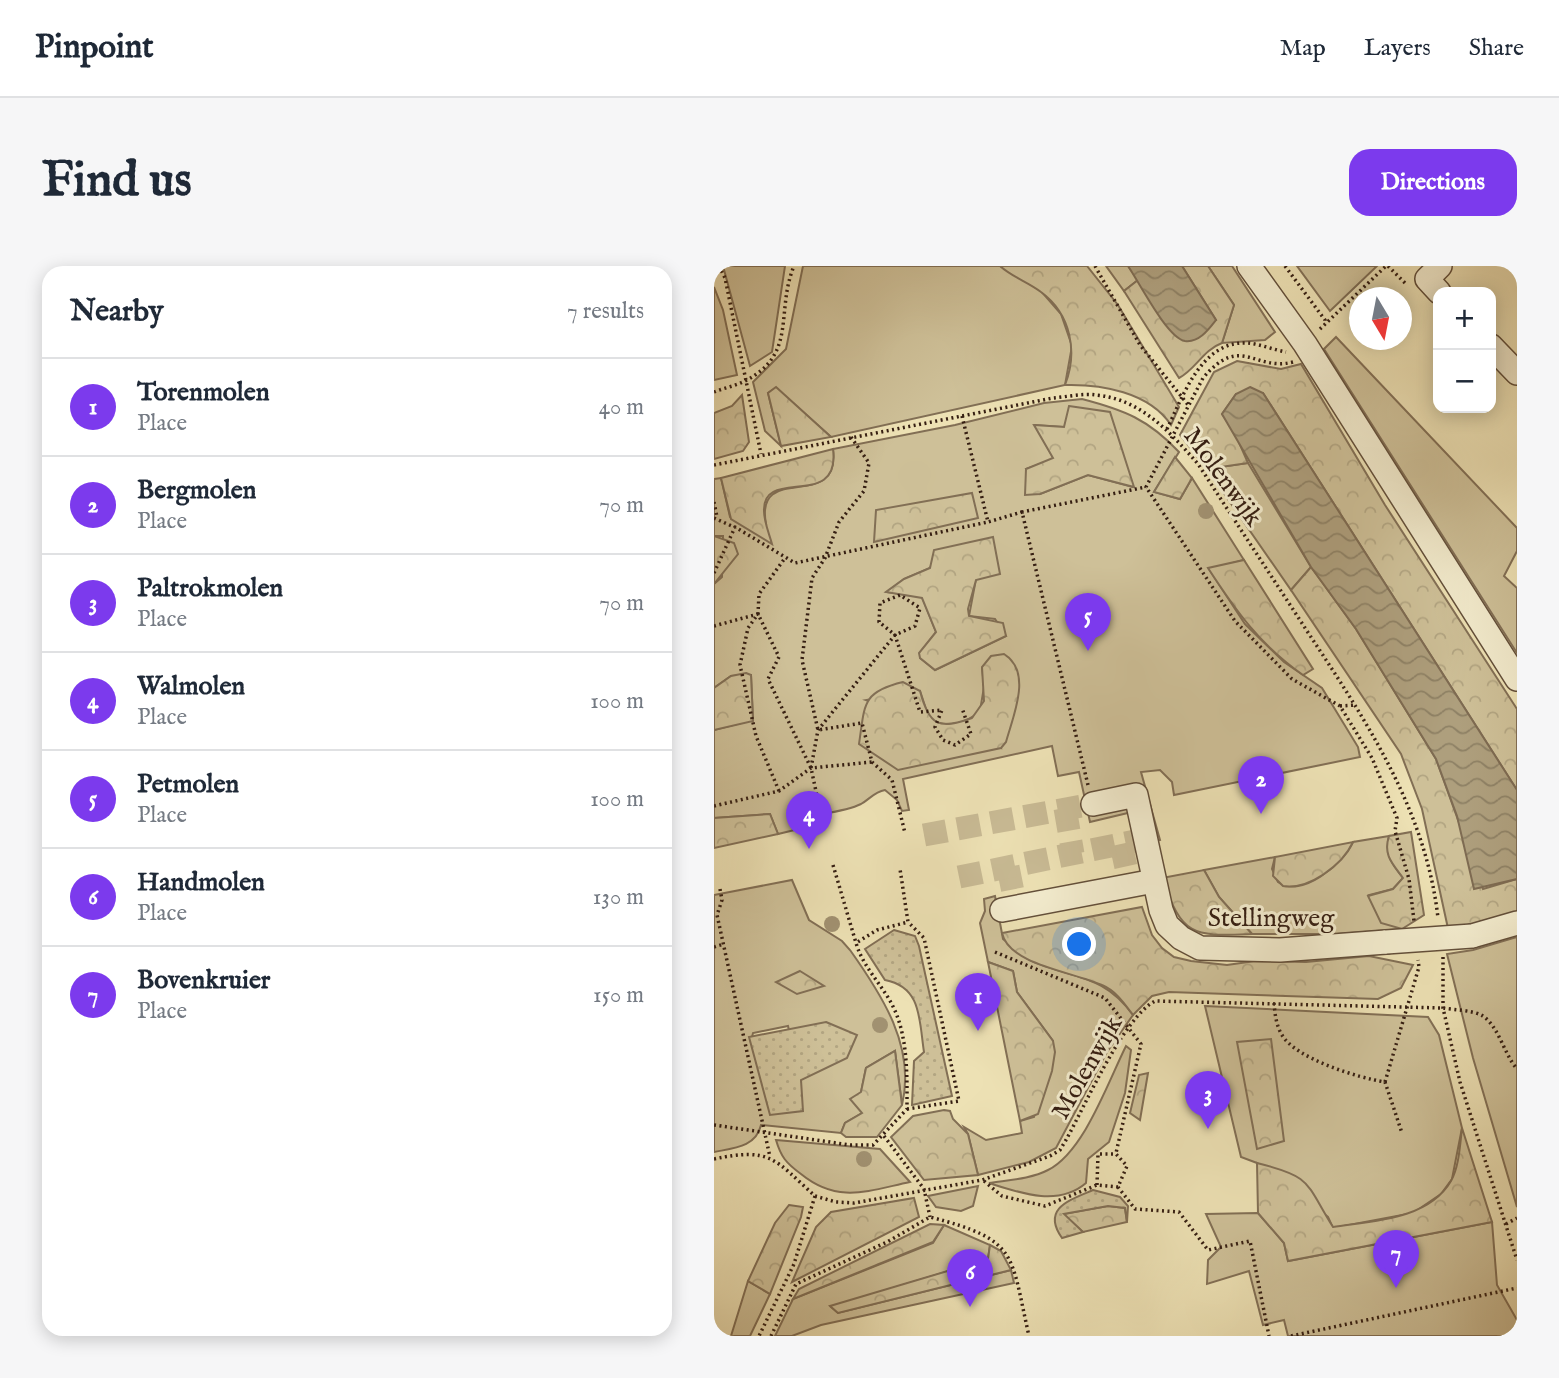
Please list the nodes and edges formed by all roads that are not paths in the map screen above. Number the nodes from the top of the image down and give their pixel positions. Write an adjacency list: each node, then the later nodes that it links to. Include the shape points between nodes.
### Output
1 (1249, 266): 6 (street, via 1307,348)
2 (1440, 266): 3 (street, via 1427,279)
3 (1434, 287)
4 (1495, 350): 5 (street)
5 (1517, 373)
6 (1517, 679)
7 (1093, 804): 8 (street, Stellingweg, via 1136,795)
8 (1154, 881): 9 (street); 10 (street, Stellingweg, bridge, via 1167,925 1200,948 1280,950 1472,936)
9 (1002, 910)
10 (1517, 923)

